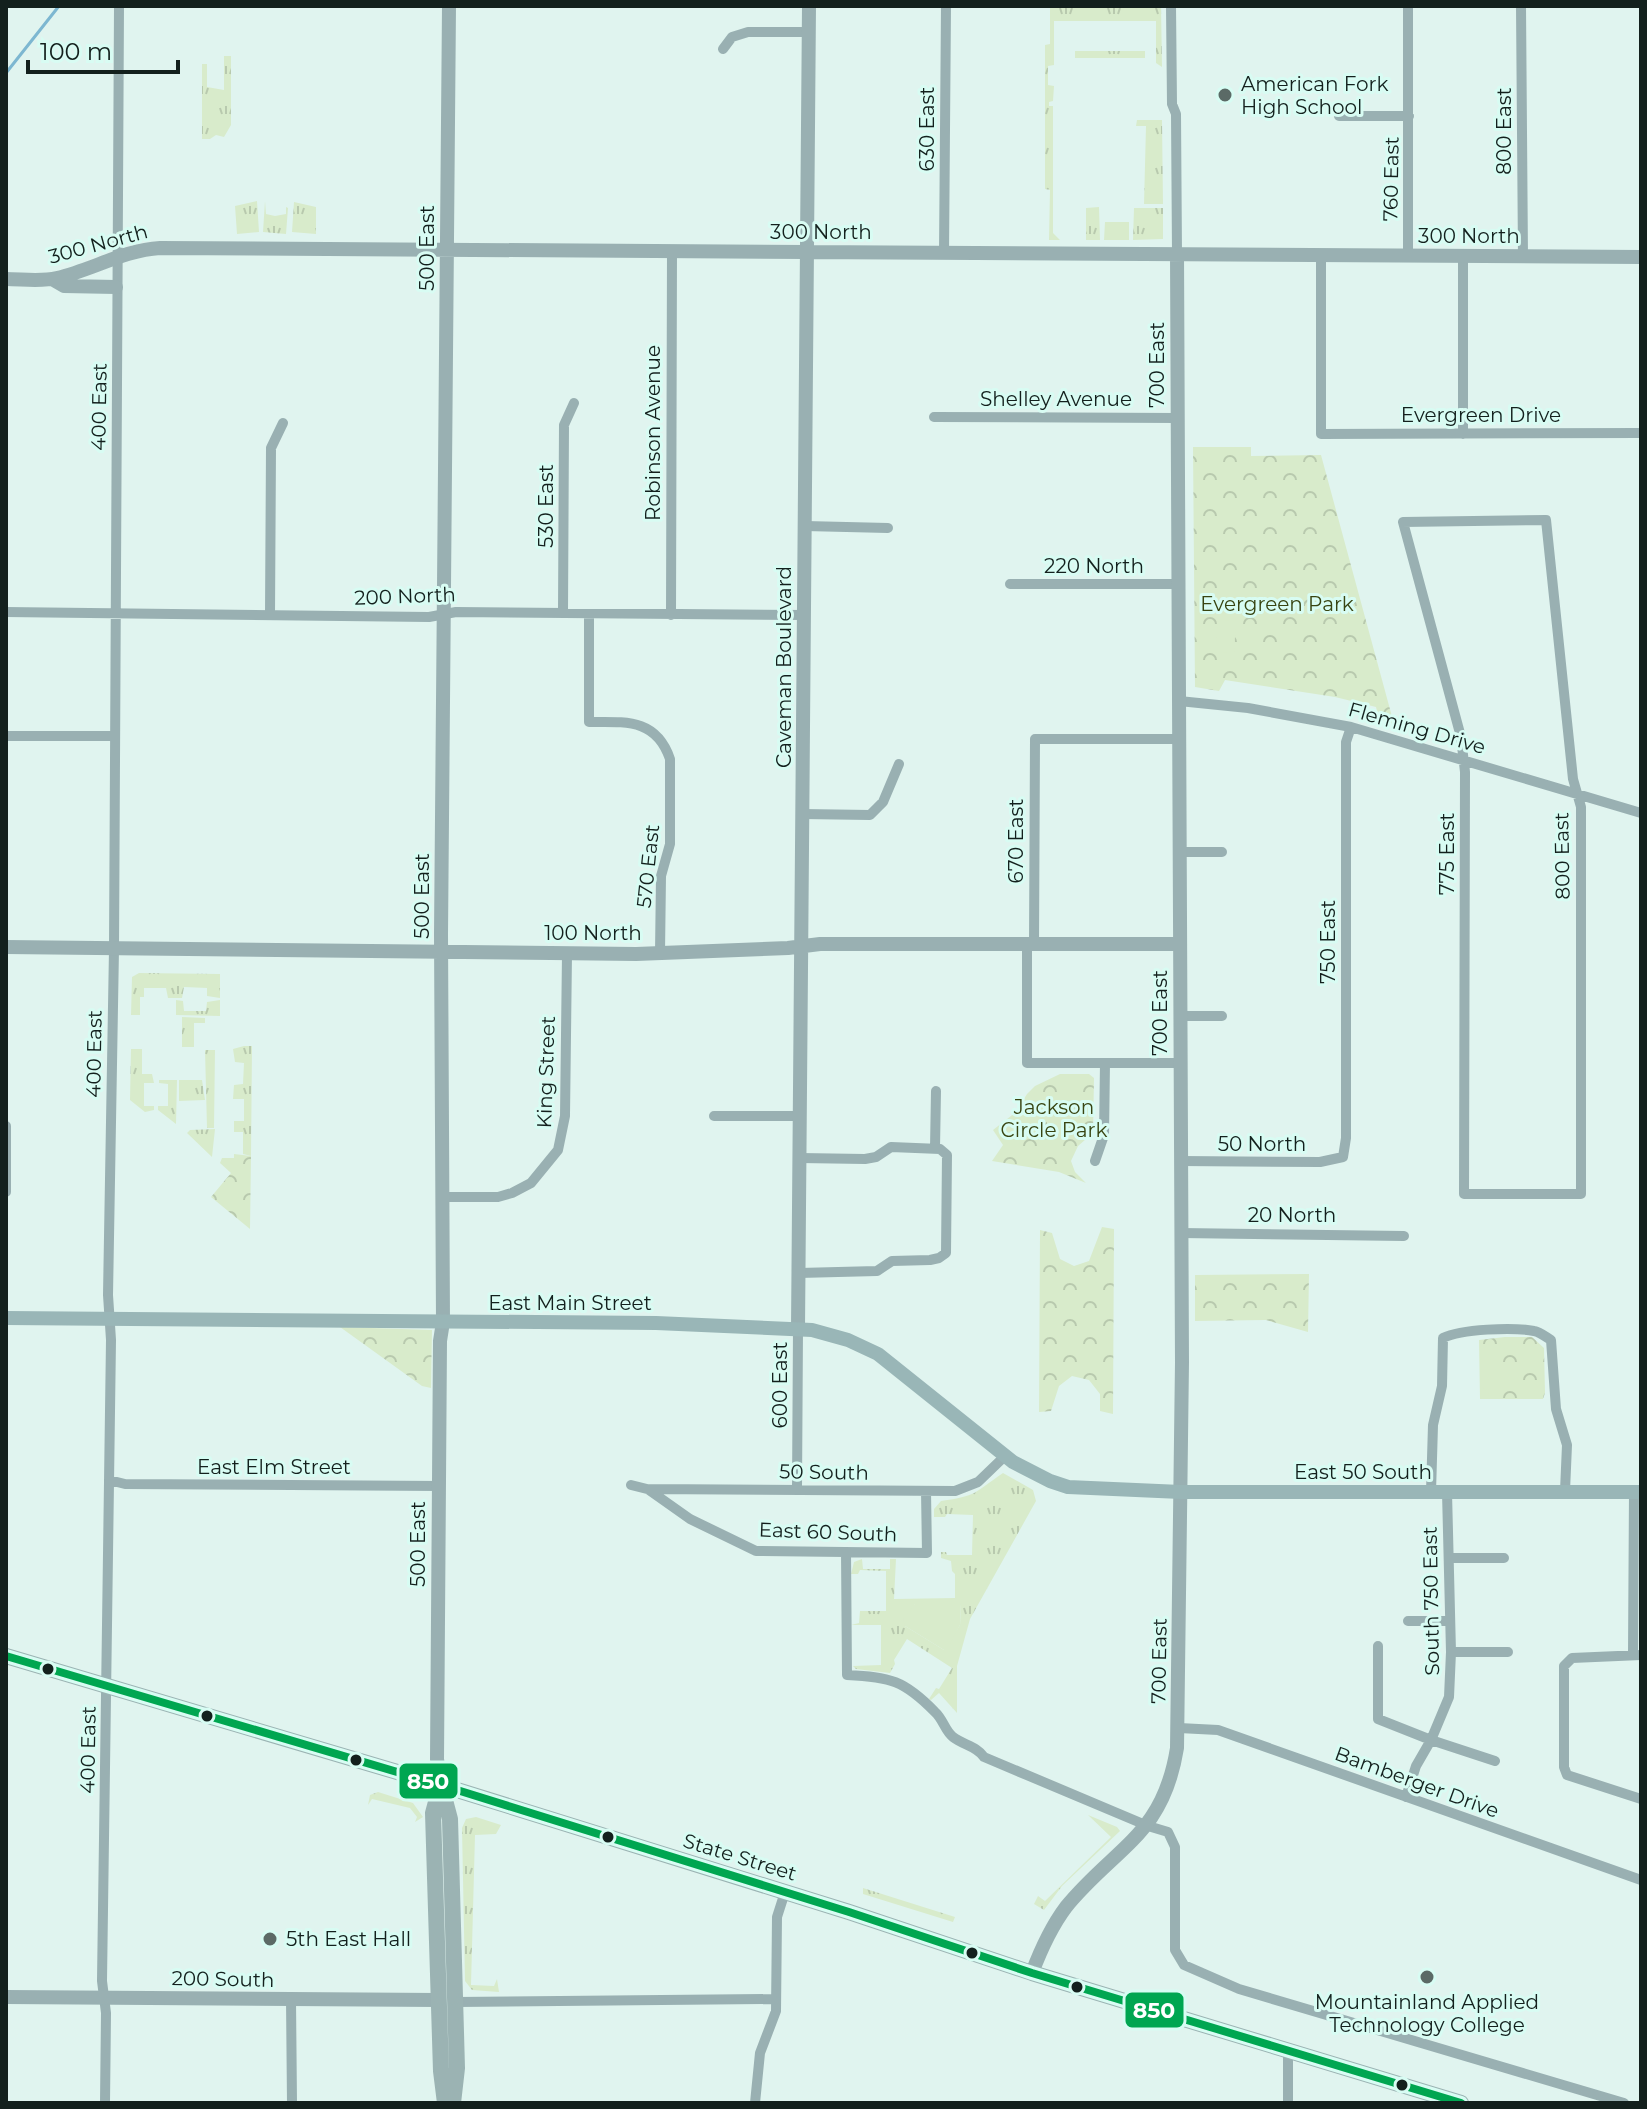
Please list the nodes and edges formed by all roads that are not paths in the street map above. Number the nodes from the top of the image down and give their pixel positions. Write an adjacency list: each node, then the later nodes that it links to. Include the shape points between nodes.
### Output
1 (119, 6): 22 (street, 400 East)
2 (449, 6): 12 (street, 500 East)
3 (809, 6): 8 (street, Caveman Boulevard)
4 (946, 6): 15 (street, 630 East)
5 (1171, 6): 16 (street, 700 East)
6 (1408, 6): 11 (street, 760 East)
7 (1521, 6): 20 (street, 800 East)
8 (809, 32): 9 (street, via 748,32 732,37); 14 (street, Caveman Boulevard)
9 (723, 49)
10 (1339, 116): 11 (street)
11 (1409, 116): 18 (street, 760 East)
12 (447, 249): 13 (street, 300 North); 22 (street, 300 North, via 160,248); 41 (street, 500 East)
13 (672, 251): 14 (street, 300 North); 43 (street, Robinson Avenue)
14 (807, 252): 15 (street, 300 North); 33 (street, Caveman Boulevard)
15 (944, 253): 16 (street, 300 North)
16 (1177, 254): 17 (street, 300 North); 28 (street, 700 East)
17 (1321, 255): 18 (street, 300 North); 31 (street, Evergreen Drive, via 1321,434)
18 (1408, 256): 19 (street, 300 North)
19 (1463, 256): 20 (street, 300 North); 31 (street)
20 (1523, 257): 21 (street, 300 North)
21 (1641, 257)
22 (116, 259): 24 (street, 300 North); 25 (street, 400 East)
23 (6, 279): 24 (street, 300 North)
24 (52, 279): 25 (street, via 64,286)
25 (116, 287): 38 (street, 400 East)
26 (574, 403): 39 (street, 530 East, via 564,425)
27 (934, 417): 28 (street, Shelley Avenue)
28 (1177, 418): 36 (street, 700 East)
29 (283, 423): 40 (street, via 271,448)
30 (1641, 433): 31 (street, Evergreen Drive)
31 (1463, 434)
32 (1546, 520): 50 (street, 775 East, via 1403,522); 52 (street, 800 East)
33 (805, 526): 34 (street); 44 (street, Caveman Boulevard)
34 (888, 528)
35 (1010, 584): 36 (street, 220 North)
36 (1178, 584): 45 (street, 700 East)
37 (6, 612): 38 (street, 200 North)
38 (115, 612): 40 (street, 200 North); 48 (street, 400 East)
39 (563, 612): 41 (street, 200 North); 42 (street, 200 North)
40 (270, 614): 41 (street, 200 North)
41 (444, 614): 62 (street, 500 East)
42 (589, 615): 43 (street, 200 North); 63 (street, 570 East, via 589,722 637,724 659,737 671,770)
43 (671, 615): 44 (street, 200 North)
44 (805, 615): 54 (street, Caveman Boulevard)
45 (1179, 701): 46 (street, Fleming Drive); 49 (street, 700 East)
46 (1351, 727): 50 (street, Fleming Drive); 74 (street, 750 East, via 1346,742)
47 (6, 736): 48 (street)
48 (114, 736): 61 (street, 400 East)
49 (1179, 739): 55 (street, 700 East); 57 (street, 670 East, via 1035,739)
50 (1463, 759): 52 (street, Fleming Drive); 79 (street, 775 East, via 1464,1194)
51 (899, 764): 54 (street, via 883,802 870,815)
52 (1577, 793): 53 (street, Fleming Drive); 79 (street, 800 East)
53 (1641, 813)
54 (803, 814): 59 (street, Caveman Boulevard)
55 (1179, 852): 56 (street); 58 (street, 700 East)
56 (1222, 852)
57 (1030, 944): 58 (street, 100 North); 59 (street, 100 North); 67 (street, 670 East, via 1027,1063)
58 (1180, 944): 65 (street, 700 East)
59 (802, 946): 63 (street, 100 North); 71 (street, Caveman Boulevard)
60 (6, 947): 61 (street, 100 North)
61 (114, 949): 62 (street, 100 North); 85 (street, 400 East)
62 (441, 953): 64 (street, 100 North); 80 (street, 500 East)
63 (660, 953): 64 (street, 100 North)
64 (567, 954): 80 (street, King Street, via 565,1116 558,1150 531,1183 512,1193)
65 (1180, 1016): 66 (street); 68 (street, 700 East)
66 (1222, 1016)
67 (1105, 1063): 68 (street); 76 (street, via 1104,1135)
68 (1180, 1063): 77 (street, 700 East)
69 (936, 1091): 73 (street)
70 (714, 1116): 71 (street)
71 (800, 1116): 75 (street, Caveman Boulevard)
72 (6, 1126): 78 (street)
73 (937, 1149): 75 (street, via 891,1147 865,1159); 83 (street, via 947,1155 946,1253 930,1260 892,1261 877,1271)
74 (1343, 1157): 77 (street, 50 North, via 1320,1162)
75 (800, 1158): 83 (street, Caveman Boulevard)
76 (1095, 1161)
77 (1181, 1161): 81 (street, 700 East)
78 (6, 1192)
79 (1581, 1194)
80 (441, 1197): 86 (street, 500 East)
81 (1181, 1233): 82 (street, 20 North); 97 (street, 700 East)
82 (1404, 1236)
83 (799, 1273): 87 (street, Caveman Boulevard)
84 (6, 1318): 85 (main road, East Main Street)
85 (109, 1319): 86 (main road, East Main Street); 89 (street, 400 East)
86 (443, 1322): 87 (main road, East Main Street); 91 (street, 500 East)
87 (798, 1329): 88 (main road, East Main Street, via 848,1340 878,1354); 93 (street, 600 East)
88 (1005, 1456): 94 (main road, East Main Street, via 1050,1481); 95 (street, 50 South, via 967,1488)
89 (109, 1480): 91 (street, East Elm Street); 111 (street, 400 East)
90 (631, 1485): 92 (street, 50 South)
91 (439, 1486): 115 (street, 500 East)
92 (647, 1489): 93 (street, 50 South); 101 (street, East 60 South, via 690,1519 756,1551)
93 (797, 1489): 95 (street, 50 South)
94 (1085, 1490): 97 (main road, East 50 South)
95 (926, 1491): 101 (street, East 60 South, via 927,1553)
96 (1565, 1491): 98 (street, via 1567,1445 1556,1409 1551,1340 1535,1331 1457,1331 1443,1338); 99 (main road, East 50 South); 100 (main road, East 50 South)
97 (1181, 1492): 98 (main road, East 50 South); 112 (street, 700 East)
98 (1431, 1492): 99 (main road, East 50 South)
99 (1447, 1492): 102 (street, South 750 East)
100 (1638, 1492): 109 (street)
101 (846, 1552): 118 (street, via 847,1675 894,1679 936,1712 953,1737 984,1757)
102 (1449, 1558): 103 (street); 105 (street, South 750 East)
103 (1504, 1558)
104 (1408, 1621): 105 (street)
105 (1450, 1621): 107 (street, South 750 East)
106 (1378, 1646): 113 (street, via 1378,1719)
107 (1451, 1652): 108 (street); 113 (street, South 750 East, via 1449,1697)
108 (1508, 1652)
109 (1637, 1655): 117 (street, via 1572,1658 1564,1666 1565,1771)
110 (6, 1656): 111 (main road, State Street)
111 (107, 1686): 115 (main road, State Street); 123 (street, 400 East)
112 (1179, 1728): 116 (street, Bamberger Drive, via 1218,1730); 118 (street, 700 East, via 1174,1765)
113 (1431, 1740): 114 (street); 116 (street, South 750 East)
114 (1495, 1761)
115 (441, 1785): 120 (main road, State Street); 126 (main road, 500 East, via 433,1813)
116 (1406, 1797): 119 (street, Bamberger Drive)
117 (1641, 1799)
118 (1148, 1826): 121 (street, 700 East, via 1066,1907); 135 (street, via 1164,1830 1173,1840 1175,1950 1190,1968 1239,1989)
119 (1641, 1880)
120 (785, 1892): 121 (main road, State Street); 124 (street, via 777,1917)
121 (1032, 1973): 127 (main road, State Street)
122 (6, 1997): 123 (street, 200 South)
123 (104, 1998): 125 (street, 200 South); 128 (street, 400 East)
124 (776, 1999): 126 (street, 200 South); 132 (street, via 760,2053)
125 (291, 2000): 126 (street, 200 South); 129 (street)
126 (447, 2001): 130 (main road, 500 East, via 441,2071); 131 (main road, 500 East, via 457,2068)
127 (1288, 2051): 133 (street); 134 (main road, State Street)
128 (105, 2103)
129 (292, 2103)
130 (445, 2103)
131 (453, 2103)
132 (755, 2103)
133 (1288, 2103)
134 (1461, 2103)
135 (1624, 2103)

